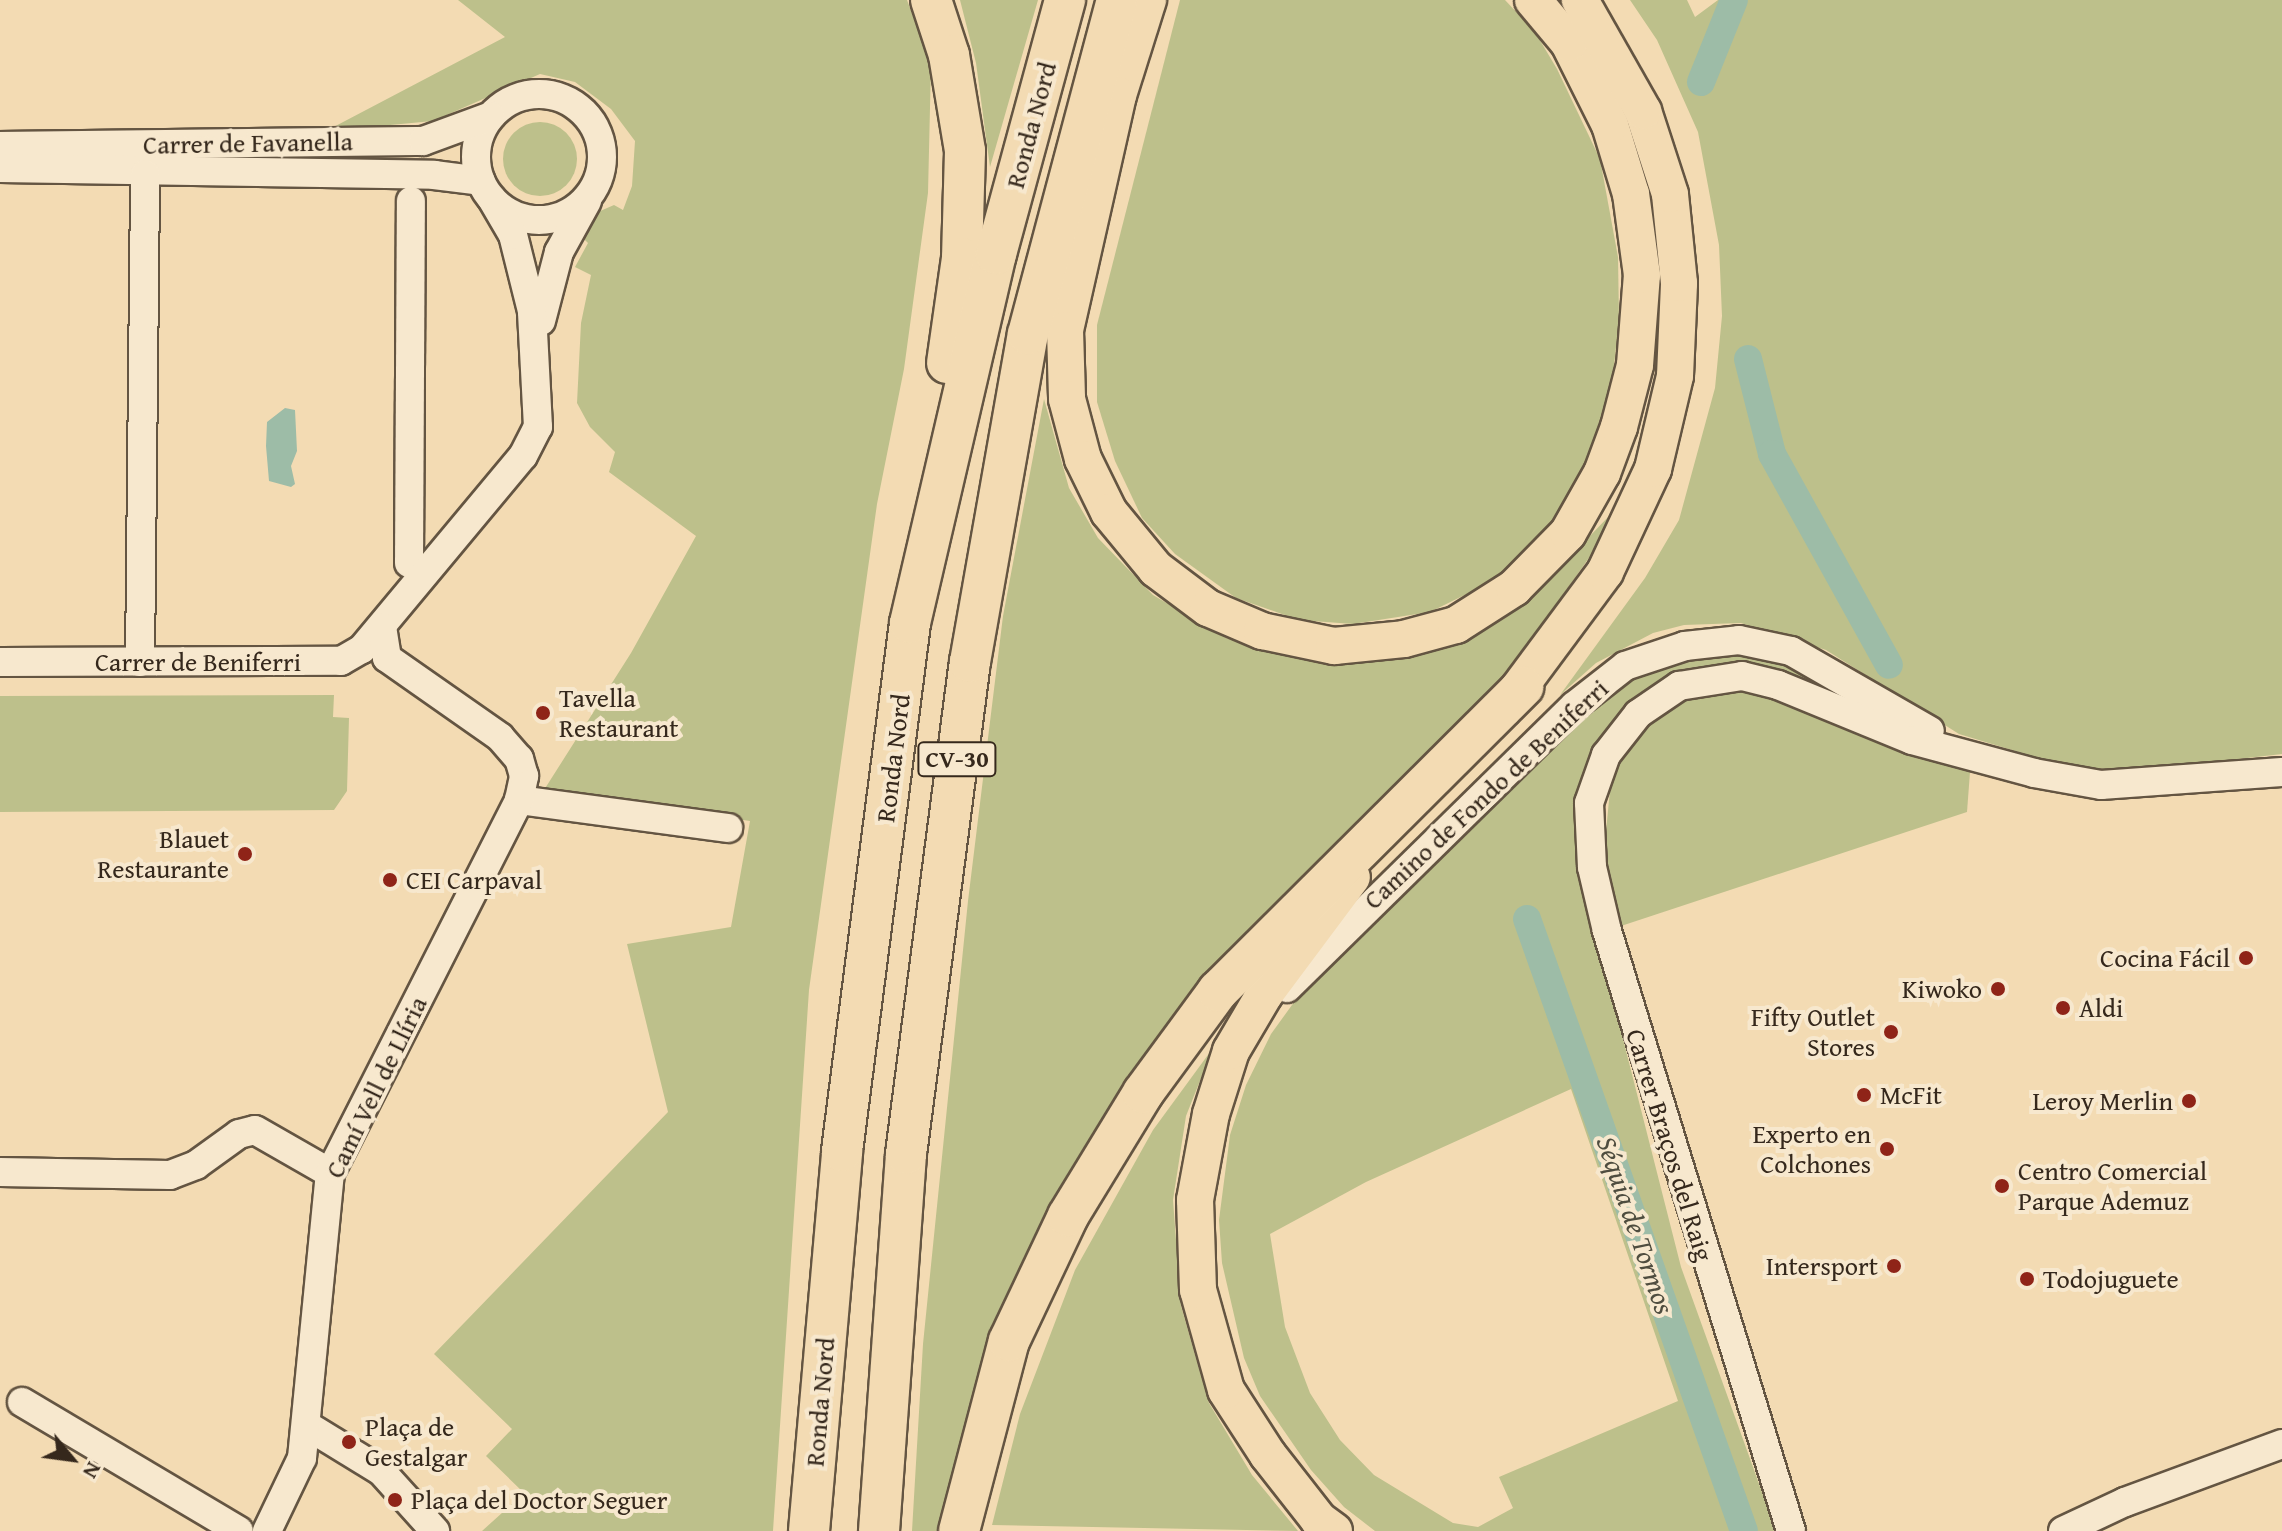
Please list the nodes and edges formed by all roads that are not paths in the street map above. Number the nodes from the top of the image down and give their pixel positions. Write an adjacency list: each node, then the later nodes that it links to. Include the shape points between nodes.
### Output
1 (931, 0): 16 (highway, via 949,55 965,151 962,258)
2 (1065, 0): 16 (highway, Ronda Nord / CV-30, via 996,254)
3 (1117, 0): 36 (highway, Ronda Nord / CV-30, via 1028,334 970,662 906,1154)
4 (1148, 0): 5 (main road, via 1118,95 1065,330 1067,399 1083,459 1109,512 1156,569 1208,608 1262,631 1334,646 1404,639 1456,625 1514,588 1568,533 1602,473 1619,427 1635,365 1642,275 1631,194 1610,125 1569,43)
5 (1533, 0)
6 (1580, 0): 20 (main road, via 1643,111 1670,194 1679,283 1675,376 1653,469 1605,572)
7 (491, 116): 8 (street, Carrer de Favanella, via 423,141); 11 (street, via 477,147); 12 (street, via 527,95 567,100 584,112 599,140 601,170)
8 (0, 146)
9 (0, 168): 10 (street, Carrer de Favanella)
10 (145, 174): 11 (street, Carrer de Favanella, via 434,175); 19 (street)
11 (487, 190): 12 (street, via 507,211 545,220 580,205); 14 (street, Carrer de Beniferri, via 521,257)
12 (593, 190): 14 (street, Carrer de Beniferri, via 547,284)
13 (411, 201): 15 (street)
14 (538, 366): 17 (street, Carrer de Beniferri, via 539,412 533,441)
15 (409, 563)
16 (910, 623): 35 (highway, Ronda Nord / CV-30, via 842,1151)
17 (382, 627): 19 (street, Carrer de Beniferri, via 362,649 341,661); 24 (street, via 387,658 500,737 519,759)
18 (0, 662): 19 (street, Carrer de Beniferri)
19 (140, 662)
20 (1523, 687): 26 (main road, via 1340,891 1264,995 1231,1051); 37 (highway, via 1218,991 1143,1093 1068,1216 1009,1341)
21 (1973, 754): 22 (street, Camino de Fondo de Beniferri, via 1912,740 1778,685 1742,676 1679,686 1638,714); 23 (street, Camino de Fondo de Beniferri, via 2034,773 2101,785); 26 (street, Camino de Fondo de Beniferri, via 1791,651 1739,640 1685,646 1625,666 1574,706 1334,937 1281,995)
22 (1606, 755): 39 (street, Carrer Braços del Raig, via 1589,803 1592,867 1607,931)
23 (2282, 772)
24 (522, 788): 25 (street); 28 (street, Camí Vell de Llíria)
25 (728, 828)
26 (1211, 1114): 38 (main road, via 1195,1200 1198,1290 1222,1376 1268,1455 1319,1520)
27 (0, 1172): 28 (street, via 170,1175 255,1130)
28 (330, 1173): 30 (street, Camí Vell de Llíria)
29 (22, 1402): 32 (street)
30 (306, 1425): 33 (street, Camí Vell de Llíria, via 295,1479); 34 (street, via 375,1467)
31 (2282, 1444): 40 (street, via 2125,1502)
32 (239, 1531)
33 (267, 1531)
34 (435, 1531)
35 (809, 1531)
36 (879, 1531)
37 (959, 1531)
38 (1334, 1531)
39 (1791, 1531)
40 (2063, 1531)

